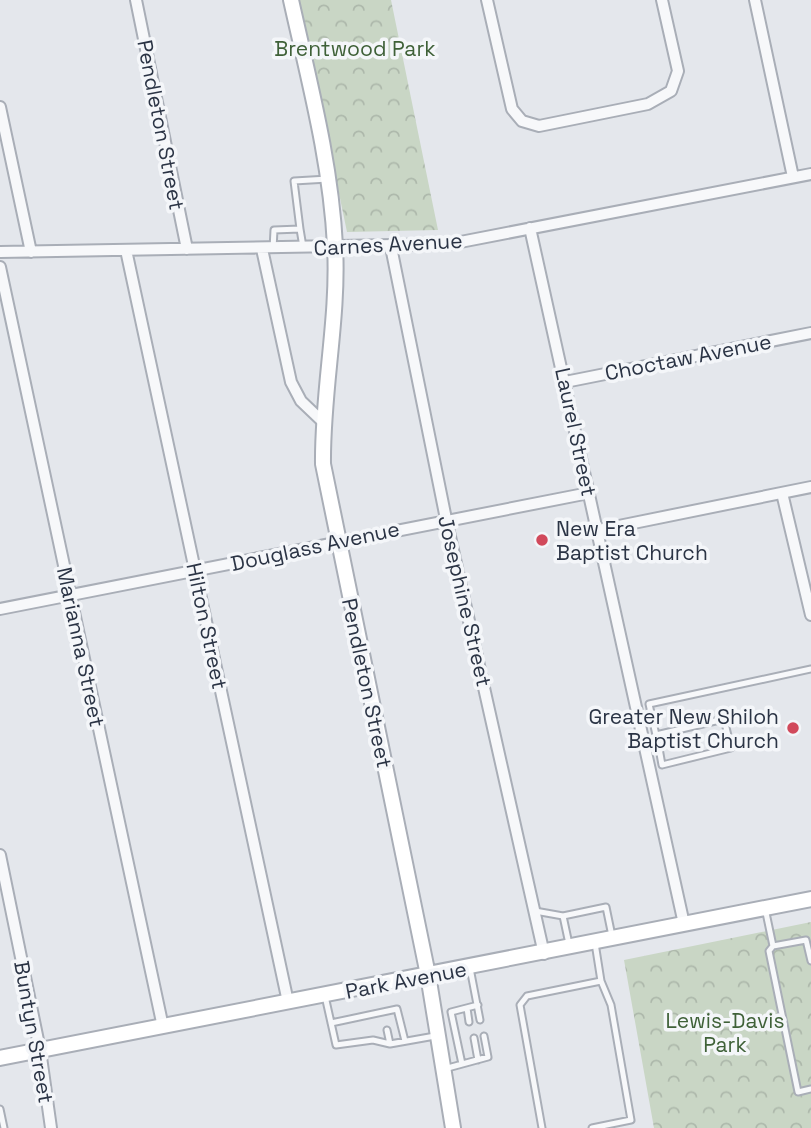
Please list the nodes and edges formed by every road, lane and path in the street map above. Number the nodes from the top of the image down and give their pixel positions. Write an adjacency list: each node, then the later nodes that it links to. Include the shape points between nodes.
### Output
1 (136, 0): 15 (street, Pendleton Street)
2 (291, 0): 9 (main road)
3 (487, 0): 4 (street, via 509,103 522,121 539,126 659,101 674,87 678,71)
4 (662, 0)
5 (755, 0): 8 (street)
6 (0, 107): 19 (street)
7 (811, 174): 8 (street, Carnes Avenue)
8 (793, 177): 10 (street, Carnes Avenue)
9 (328, 178): 11 (lane, via 294,181); 12 (main road)
10 (530, 228): 13 (street, Carnes Avenue, via 450,244); 22 (street, Laurel Street)
11 (300, 229): 14 (lane); 16 (lane, via 274,230)
12 (335, 247): 13 (street, Carnes Avenue); 14 (street, Carnes Avenue); 23 (main road)
13 (391, 247): 27 (street, Josephine Street)
14 (303, 248): 16 (street, Carnes Avenue)
15 (187, 249): 16 (street, Carnes Avenue); 17 (street, Carnes Avenue)
16 (268, 249): 23 (street, via 291,382 302,401)
17 (125, 250): 19 (street, Carnes Avenue); 30 (street, Hilton Street)
18 (0, 252): 19 (street, Carnes Avenue)
19 (31, 252)
20 (0, 267): 31 (street, Marianna Street)
21 (811, 333): 22 (street, Choctaw Avenue)
22 (565, 382): 25 (street, Laurel Street)
23 (323, 421): 29 (main road, Pendleton Street, via 323,464)
24 (811, 487): 26 (street)
25 (589, 493): 27 (street, Douglass Avenue); 28 (street, Laurel Street)
26 (782, 493): 28 (street); 33 (street)
27 (446, 519): 29 (street, Douglass Avenue); 41 (street, Josephine Street)
28 (599, 530): 37 (street, Laurel Street)
29 (337, 542): 30 (street, Douglass Avenue); 51 (main road, Pendleton Street)
30 (195, 570): 31 (street, Douglass Avenue); 54 (street, Hilton Street)
31 (70, 594): 32 (street, Douglass Avenue); 60 (street, Marianna Street)
32 (0, 609)
33 (811, 615)
34 (811, 669): 35 (lane, via 649,704)
35 (656, 735): 36 (lane); 36 (lane, via 724,719 731,748 662,765)
36 (659, 748): 37 (lane)
37 (646, 750): 43 (street, Laurel Street)
38 (0, 855): 67 (street, Buntyn Street)
39 (811, 900): 40 (main road, Park Avenue)
40 (765, 908): 43 (main road, Park Avenue); 46 (lane)
41 (534, 911): 42 (lane); 48 (street, Josephine Street)
42 (563, 916): 44 (lane, via 606,907); 47 (lane)
43 (684, 924): 44 (main road, Park Avenue)
44 (613, 939): 45 (main road, Park Avenue)
45 (595, 943): 47 (main road, Park Avenue); 52 (lane)
46 (773, 946): 49 (lane, via 806,940); 72 (lane, via 769,951 798,1092)
47 (570, 948): 48 (main road, Park Avenue)
48 (544, 954): 50 (main road, Park Avenue)
49 (811, 961)
50 (470, 967): 51 (main road, Park Avenue); 55 (lane)
51 (428, 975): 53 (main road, Park Avenue); 62 (main road, Pendleton Street)
52 (601, 981): 77 (lane, via 527,996 520,1005); 78 (lane, via 611,1005 631,1119)
53 (324, 995): 54 (main road, Park Avenue); 59 (lane)
54 (288, 1002): 60 (main road, Park Avenue)
55 (478, 1005): 56 (lane); 57 (lane)
56 (467, 1008): 58 (lane); 70 (lane, via 451,1012)
57 (480, 1020)
58 (469, 1022)
59 (331, 1023): 65 (lane, via 397,1009); 66 (lane, via 335,1045 367,1038)
60 (163, 1027): 67 (main road, Park Avenue)
61 (387, 1030): 66 (lane)
62 (438, 1035): 65 (lane); 71 (main road, Pendleton Street)
63 (484, 1036): 69 (lane, via 488,1057)
64 (474, 1038): 69 (lane)
65 (405, 1041): 66 (lane)
66 (390, 1044)
67 (40, 1050): 68 (main road, Park Avenue); 75 (street, Buntyn Street)
68 (0, 1058)
69 (478, 1060): 70 (lane)
70 (462, 1064): 71 (lane)
71 (444, 1069): 76 (main road, Pendleton Street)
72 (811, 1089)
73 (0, 1109): 74 (lane)
74 (4, 1128)
75 (51, 1128)
76 (453, 1128)
77 (542, 1128)
78 (592, 1128)

